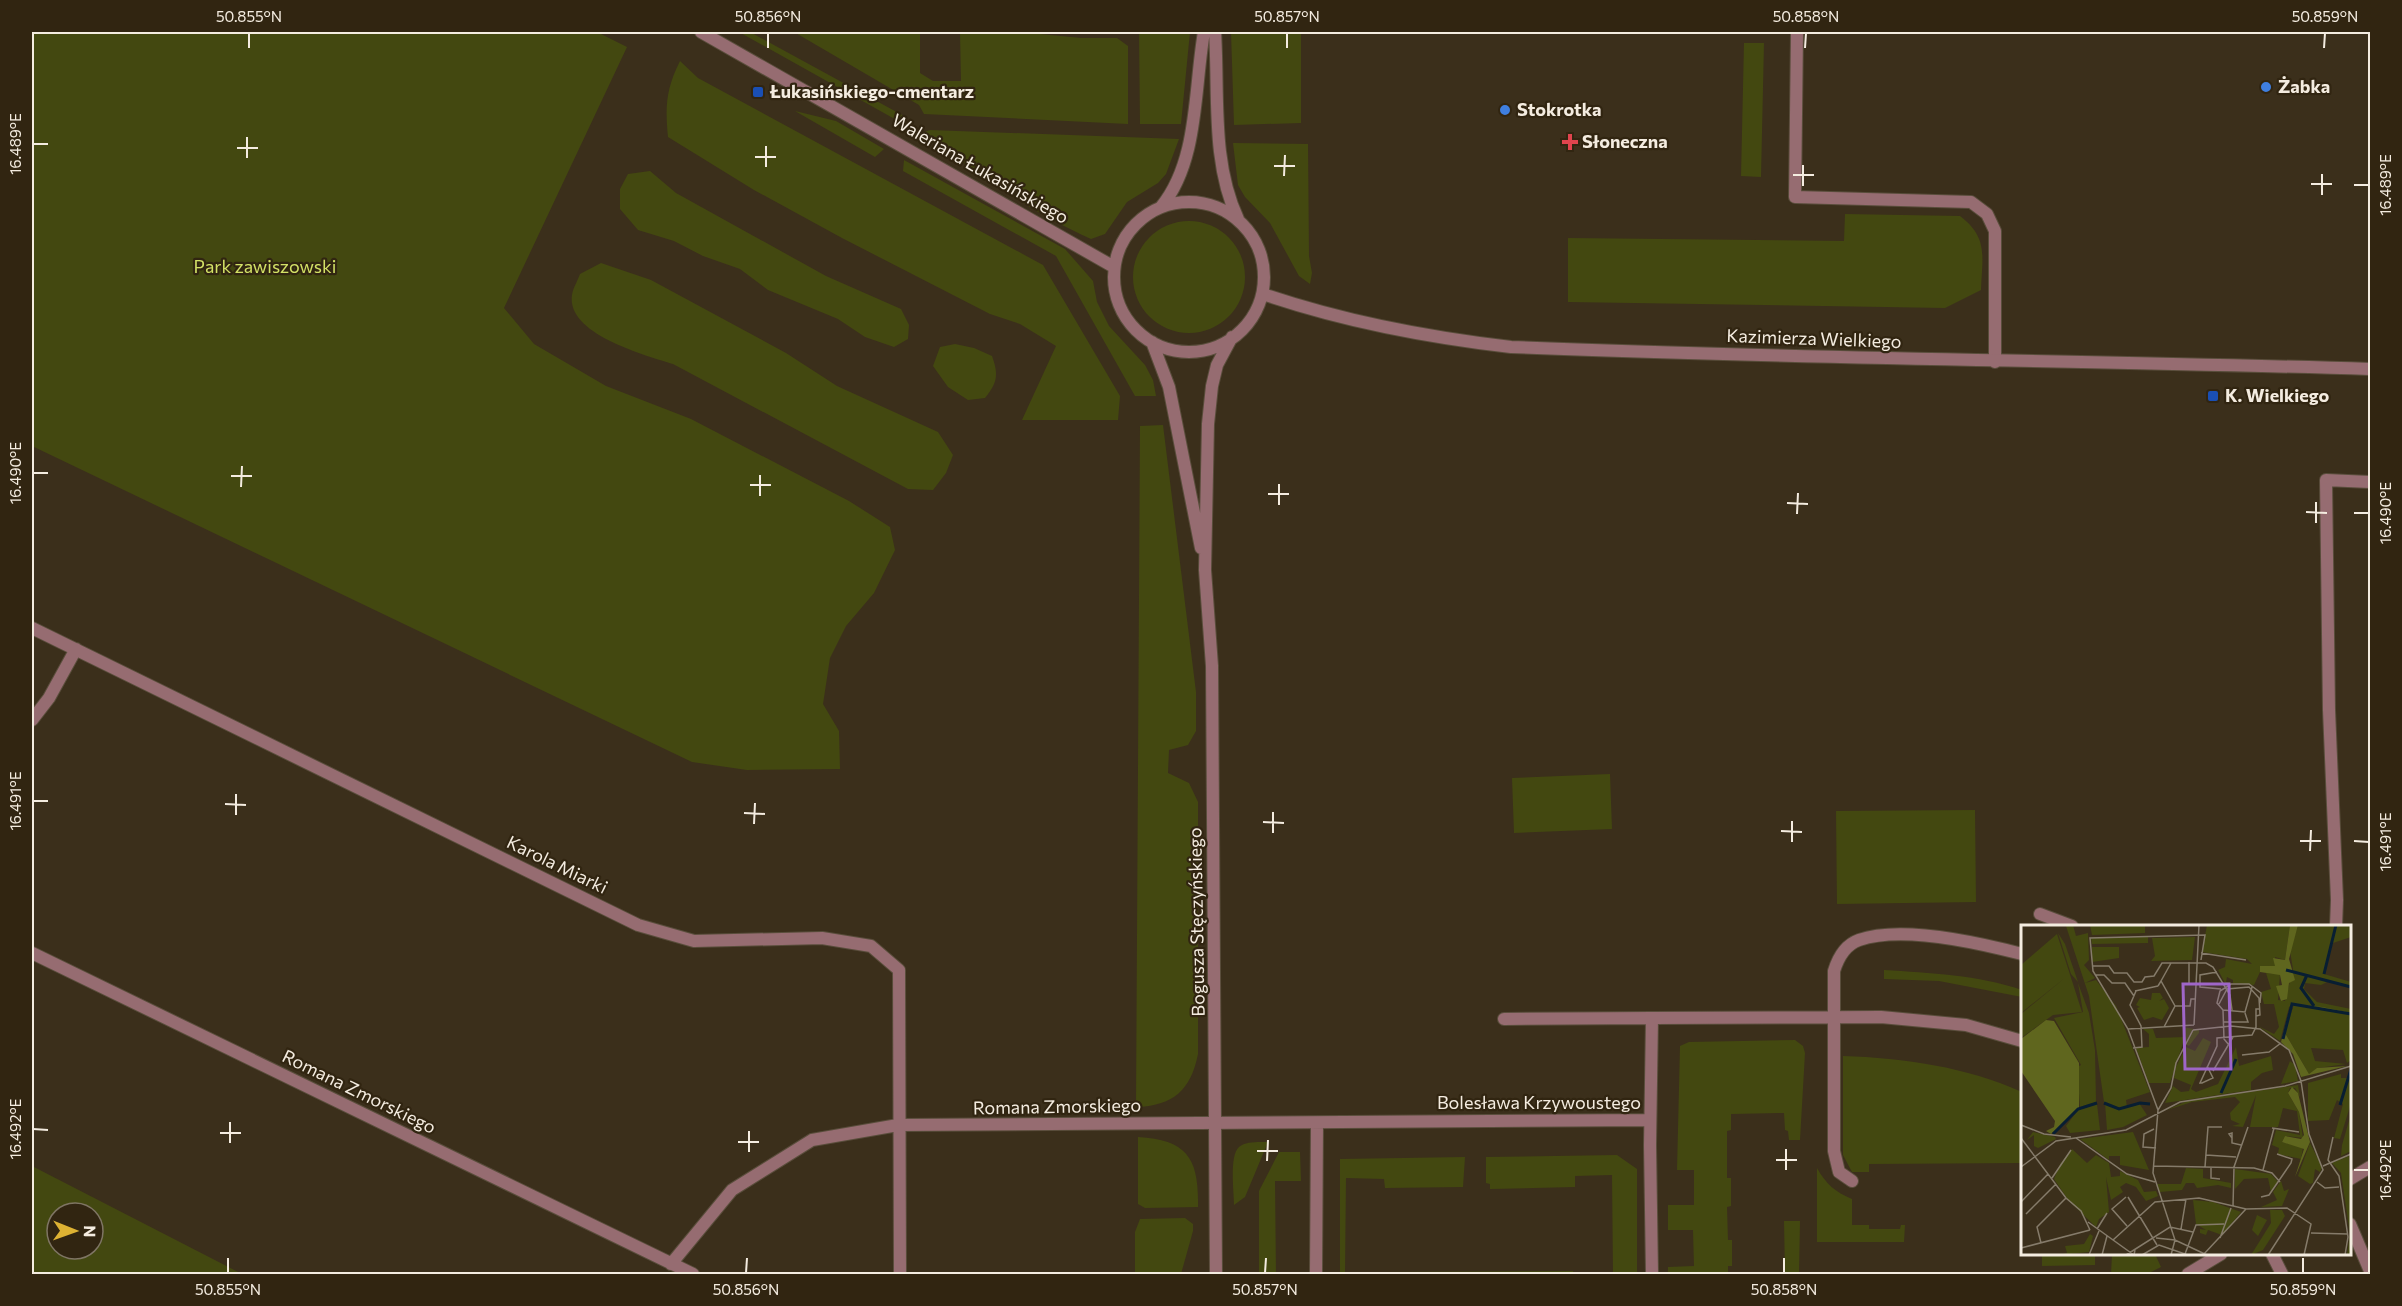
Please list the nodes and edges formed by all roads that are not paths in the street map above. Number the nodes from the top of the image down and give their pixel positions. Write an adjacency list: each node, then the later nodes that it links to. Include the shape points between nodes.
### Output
1 (701, 32): 7 (street, Waleriana Łukasińskiego)
2 (1203, 32): 5 (street, via 1186,153 1173,193)
3 (1215, 32): 6 (street, via 1223,174 1228,198)
4 (1797, 32): 11 (street, via 1795,197 1971,202 1987,214 1995,231)
5 (1161, 207): 6 (street, via 1203,203 1220,208); 7 (street, via 1132,227)
6 (1240, 222): 8 (street, via 1260,253)
7 (1114, 267): 10 (street, via 1119,304 1127,319)
8 (1263, 294): 9 (street, via 1250,320); 11 (street, Kazimierza Wielkiego, via 1382,329 1511,347)
9 (1232, 338): 10 (street, via 1198,351); 14 (street, Bogusza Stęczyńskiego, via 1217,365 1212,386)
10 (1152, 342): 14 (street, Bogusza Stęczyńskiego, via 1169,387)
11 (1995, 362): 12 (street, Kazimierza Wielkiego)
12 (2370, 369)
13 (2370, 482): 20 (street, via 2326,480)
14 (1205, 570): 28 (street, Bogusza Stęczyńskiego, via 1212,666)
15 (32, 628): 16 (street, Karola Miarki)
16 (76, 649): 17 (street); 30 (street, Karola Miarki, via 638,925 694,940 822,938 872,946 898,970)
17 (32, 720)
18 (2040, 914): 19 (street)
19 (2067, 925)
20 (2336, 925)
21 (32, 953): 37 (street, Romana Zmorskiego)
22 (2021, 954): 23 (street, via 1941,938 1898,936 1860,940 1838,957 1834,971)
23 (1834, 1017): 24 (street); 26 (street, via 1966,1025); 33 (street, via 1836,1165 1843,1177)
24 (1652, 1018): 25 (street); 27 (street, Bolesława Krzywoustego)
25 (1504, 1019)
26 (2021, 1041)
27 (1650, 1120): 29 (street, Bolesława Krzywoustego); 43 (street)
28 (1217, 1123): 29 (street, Bolesława Krzywoustego); 30 (street, Romana Zmorskiego); 41 (street, Bogusza Stęczyńskiego)
29 (1317, 1123): 42 (street)
30 (898, 1125): 37 (street, Romana Zmorskiego, via 812,1140 732,1190); 40 (street)
31 (2370, 1167): 32 (street)
32 (2351, 1178)
33 (1852, 1181)
34 (2351, 1228): 38 (street)
35 (2219, 1255): 44 (street)
36 (2272, 1255): 45 (street)
37 (671, 1264): 39 (street, Romana Zmorskiego)
38 (2370, 1271)
39 (693, 1275)
40 (900, 1275)
41 (1216, 1275)
42 (1316, 1275)
43 (1652, 1275)
44 (2188, 1275)
45 (2282, 1275)

